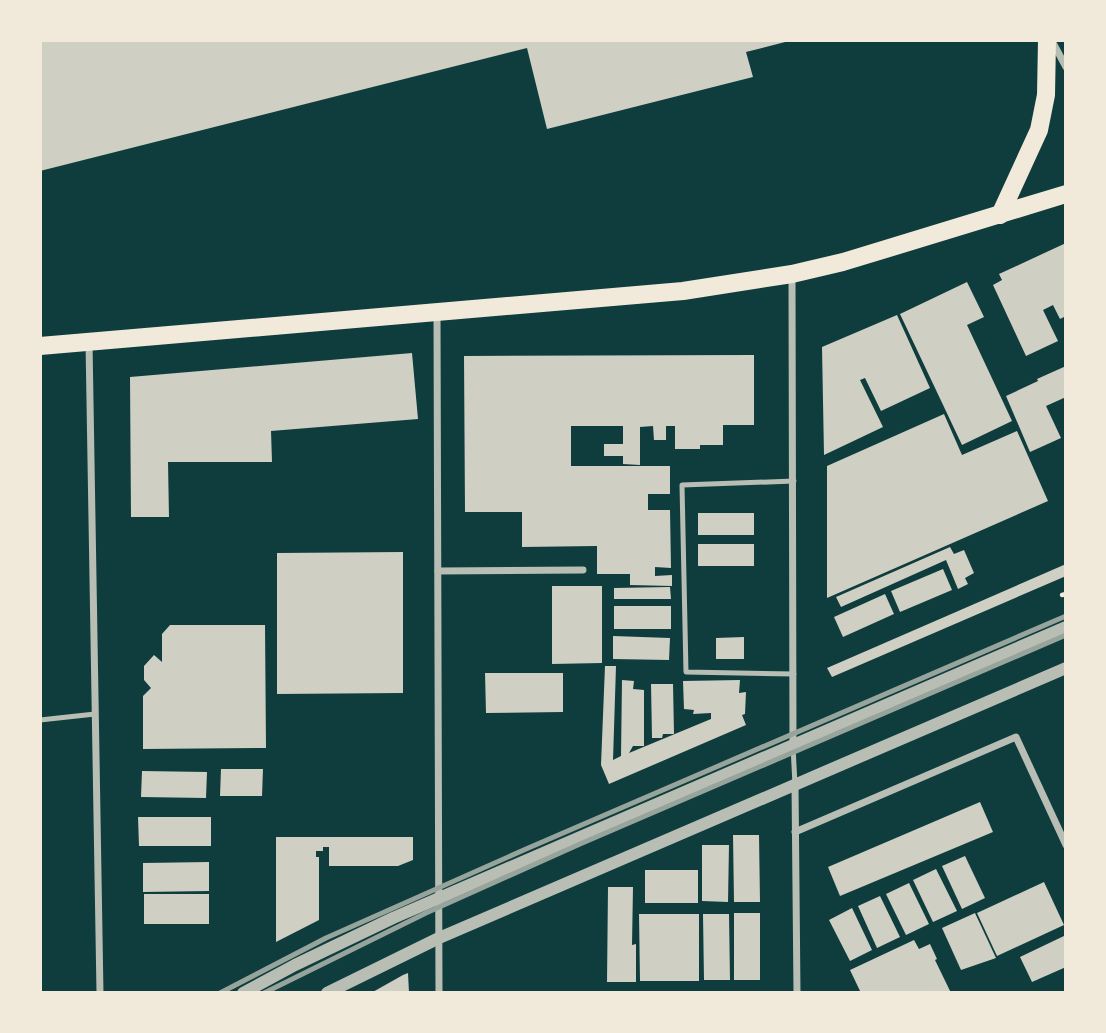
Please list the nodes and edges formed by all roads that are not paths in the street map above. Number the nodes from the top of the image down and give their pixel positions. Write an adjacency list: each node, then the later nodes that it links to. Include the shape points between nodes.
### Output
1 (1049, 40): 2 (street); 4 (main road, via 1039,130)
2 (1066, 67)
3 (1066, 194): 4 (main road)
4 (1000, 215): 5 (main road, via 873,255)
5 (792, 274): 6 (main road, via 647,295); 9 (street)
6 (437, 312): 7 (main road); 11 (street)
7 (89, 341): 8 (main road); 15 (street)
8 (40, 346)
9 (794, 481): 14 (street); 14 (lane, via 682,485 686,672)
10 (583, 570): 11 (street)
11 (438, 571): 21 (street)
12 (1066, 627): 17 (street)
13 (1066, 668): 18 (street)
14 (794, 674): 17 (street)
15 (95, 714): 16 (lane); 23 (street)
16 (40, 720)
17 (793, 745): 18 (lane); 21 (street)
18 (795, 785): 19 (street); 22 (street)
19 (796, 832): 20 (street, via 1016,737); 27 (street)
20 (1066, 845)
21 (439, 898): 22 (street); 24 (street, via 344,940)
22 (439, 938): 25 (street); 26 (street)
23 (100, 993)
24 (243, 993)
25 (327, 993)
26 (439, 993)
27 (797, 993)

